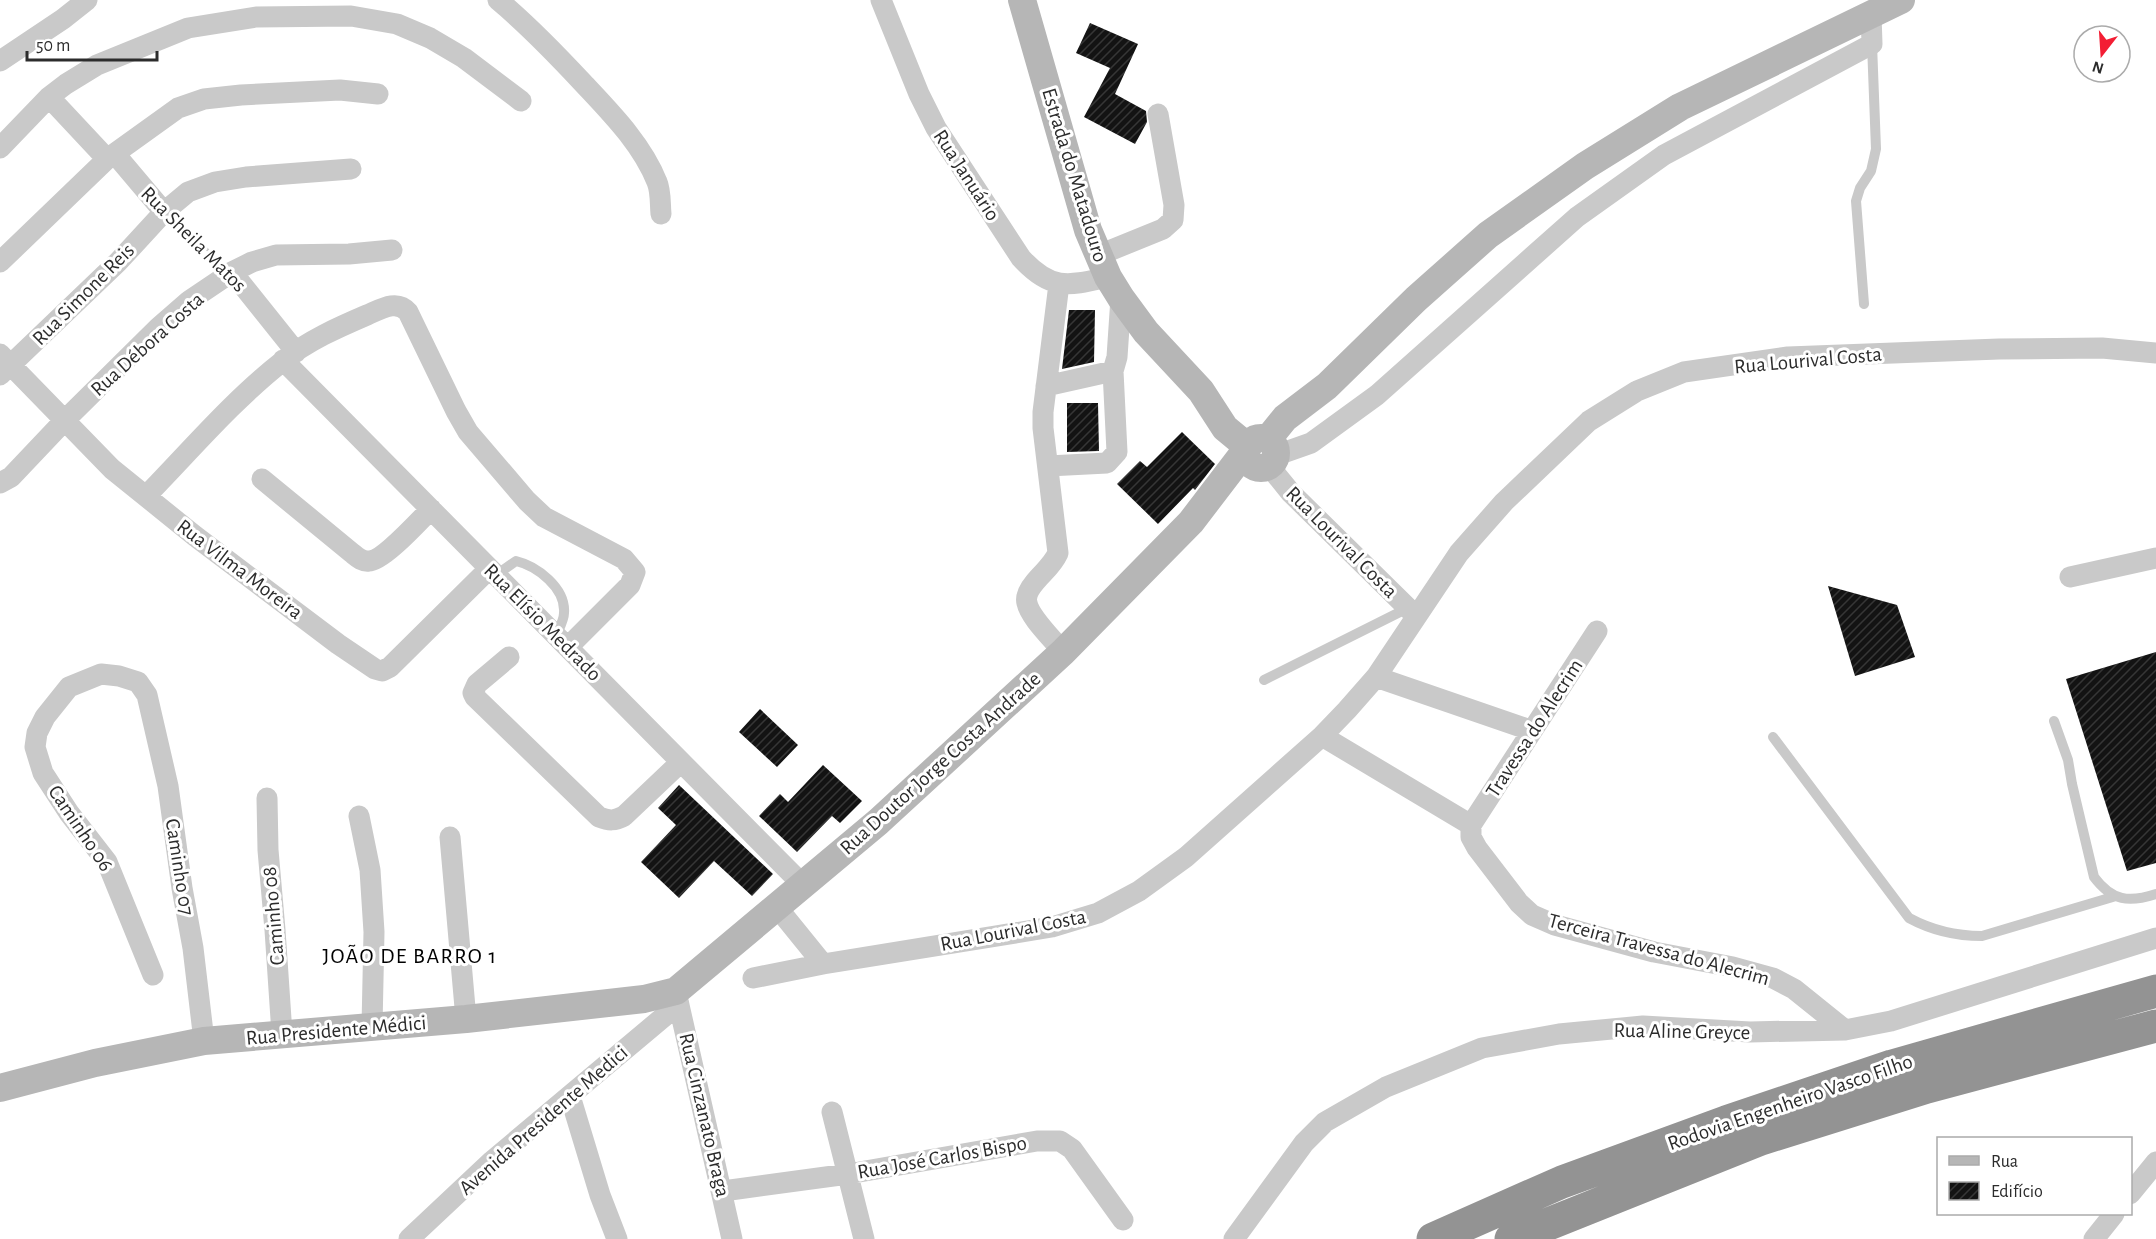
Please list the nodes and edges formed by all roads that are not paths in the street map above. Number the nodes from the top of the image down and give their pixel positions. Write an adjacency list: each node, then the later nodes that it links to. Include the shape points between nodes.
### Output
1 (87, 0): 8 (street)
2 (498, 0): 17 (street, via 616,118 658,184)
3 (881, 0): 22 (street, Rua Januário, via 919,94 955,160 1021,258 1036,274)
4 (1022, 0): 21 (main road, Estrada do Matadouro, via 1088,230)
5 (1901, 0): 6 (main road, Rua Doutor Jorge Costa Andrade)
6 (1871, 14): 7 (street); 30 (main road, Rua Doutor Jorge Costa Andrade, via 1680,107 1585,166 1488,235 1416,299 1327,386 1312,411)
7 (1872, 44): 23 (lane, via 1876,149 1871,171 1856,201); 30 (street, via 1664,155 1578,217 1377,395 1311,443)
8 (0, 61)
9 (378, 94): 14 (street, via 339,90 204,99 178,108)
10 (49, 97): 11 (street, via 97,66 188,28 256,18 351,16 397,24 430,38); 13 (street); 14 (street, Rua Sheila Matos)
11 (521, 101)
12 (1158, 114): 21 (street, via 1174,205 1173,220)
13 (0, 148)
14 (111, 157): 16 (street, Rua Sheila Matos); 19 (street)
15 (351, 169): 16 (street, Rua Simone Reis, via 215,182 188,192)
16 (164, 212): 26 (street, Rua Simone Reis, via 118,262)
17 (661, 214)
18 (392, 250): 20 (street, Rua Débora Costa, via 276,255 252,261)
19 (0, 262)
20 (232, 272): 25 (street, Rua Sheila Matos); 29 (street, Rua Débora Costa, via 158,328)
21 (1109, 277): 22 (street); 27 (street, via 1117,357); 30 (main road, Estrada do Matadouro, via 1226,428)
22 (1059, 284): 28 (street)
23 (1864, 304)
24 (2156, 353): 39 (street, Rua Lourival Costa, via 2102,348 1999,349 1788,357 1684,372 1637,391 1589,422 1504,502)
25 (289, 356): 34 (street, via 241,398); 35 (street, Rua Elísio Medrado); 41 (street, via 342,326 381,309 403,306 468,432 527,501 544,517 624,559 635,572 630,585)
26 (3, 365): 29 (street, Rua Vilma Moreira)
27 (1113, 371): 28 (street); 31 (street, via 1118,452 1107,463)
28 (1046, 386): 31 (street, via 1043,428)
29 (64, 420): 33 (street, Rua Débora Costa, via 12,477); 34 (street, Rua Vilma Moreira, via 92,451)
30 (1264, 452): 39 (street, Rua Lourival Costa, via 1291,493); 42 (main road, Rua Doutor Jorge Costa Andrade)
31 (1048, 466): 42 (street, via 1058,554 1028,592 1026,602)
32 (262, 479): 35 (street, via 362,561 376,560)
33 (0, 483)
34 (146, 496): 37 (street, Rua Vilma Moreira, via 338,644 382,671)
35 (431, 509): 37 (street, Rua Elísio Medrado)
36 (2156, 558): 38 (street)
37 (493, 572): 41 (street, Rua Elísio Medrado); 41 (lane, via 516,561 541,573 564,602)
38 (2070, 577)
39 (1412, 612): 44 (street, Rua Lourival Costa); 45 (lane)
40 (1597, 631): 48 (street, Travessa do Alecrim)
41 (562, 641): 51 (street, Rua Elísio Medrado)
42 (1064, 652): 56 (main road, Rua Doutor Jorge Costa Andrade, via 878,822)
43 (509, 657): 51 (street, via 477,684 475,697 592,812 608,820 624,816)
44 (1376, 677): 48 (street); 49 (street, Rua Lourival Costa)
45 (1264, 680)
46 (69, 687): 62 (street, Caminho 06, via 45,717 35,747 43,773 107,862); 71 (street, Caminho 07, via 101,674 138,682 147,694 168,786)
47 (2054, 721): 58 (lane, via 2068,760 2094,877 2103,889)
48 (1530, 730): 54 (street, Travessa do Alecrim)
49 (1322, 736): 54 (street); 61 (street, Rua Lourival Costa, via 1186,857 1139,891 1098,913 1052,927)
50 (1773, 737): 58 (lane, via 1909,918 1924,926 1961,936 1982,936)
51 (681, 762): 56 (street, Rua Elísio Medrado)
52 (267, 798): 70 (street, Caminho 08)
53 (359, 816): 68 (street, via 370,870 374,932)
54 (1471, 825): 69 (street, Terceira Travessa do Alecrim, via 1471,837 1477,848 1532,915 1654,952 1773,978 1794,989)
55 (450, 837): 66 (street)
56 (802, 884): 59 (main road, Rua Doutor Jorge Costa Andrade)
57 (2156, 894): 58 (lane, via 2128,900)
58 (2116, 896)
59 (776, 906): 61 (street); 65 (main road, Rua Doutor Jorge Costa Andrade)
60 (2156, 938): 69 (street, Rua Aline Greyce, via 1891,1021)
61 (823, 964): 63 (street, Rua Lourival Costa)
62 (153, 975)
63 (753, 978)
64 (2156, 991): 86 (highway, Rodovia Engenheiro Vasco Filho, via 1892,1066 1726,1122 1562,1182)
65 (677, 997): 66 (main road, Rua Presidente Médici); 73 (street, Avenida Presidente Medici); 77 (street, Rua Cinzanato Braga)
66 (466, 1019): 68 (main road, Rua Presidente Médici)
67 (2156, 1026): 87 (highway, Rodovia Engenheiro Vasco Filho, via 1926,1087 1761,1138)
68 (372, 1027): 70 (main road, Rua Presidente Médici)
69 (1845, 1030): 85 (street, Rua Aline Greyce, via 1750,1032 1643,1026 1559,1034 1482,1048 1386,1088 1325,1122 1304,1143)
70 (282, 1034): 71 (main road, Rua Presidente Médici)
71 (204, 1041): 72 (main road, Rua Presidente Médici, via 95,1063)
72 (0, 1088)
73 (570, 1096): 81 (street, Avenida Presidente Medici, via 492,1161); 82 (street)
74 (832, 1112): 76 (street)
75 (2156, 1162): 78 (street)
76 (848, 1174): 77 (street, Rua José Carlos Bispo); 80 (street, Rua José Carlos Bispo, via 1037,1141 1060,1141 1072,1149); 84 (street)
77 (723, 1191): 83 (street, Rua Cinzanato Braga)
78 (2132, 1192)
79 (2113, 1215): 88 (street)
80 (1122, 1220)
81 (409, 1239)
82 (617, 1239)
83 (732, 1239)
84 (864, 1239)
85 (1234, 1239)
86 (1433, 1239)
87 (1511, 1239)
88 (2094, 1239)

